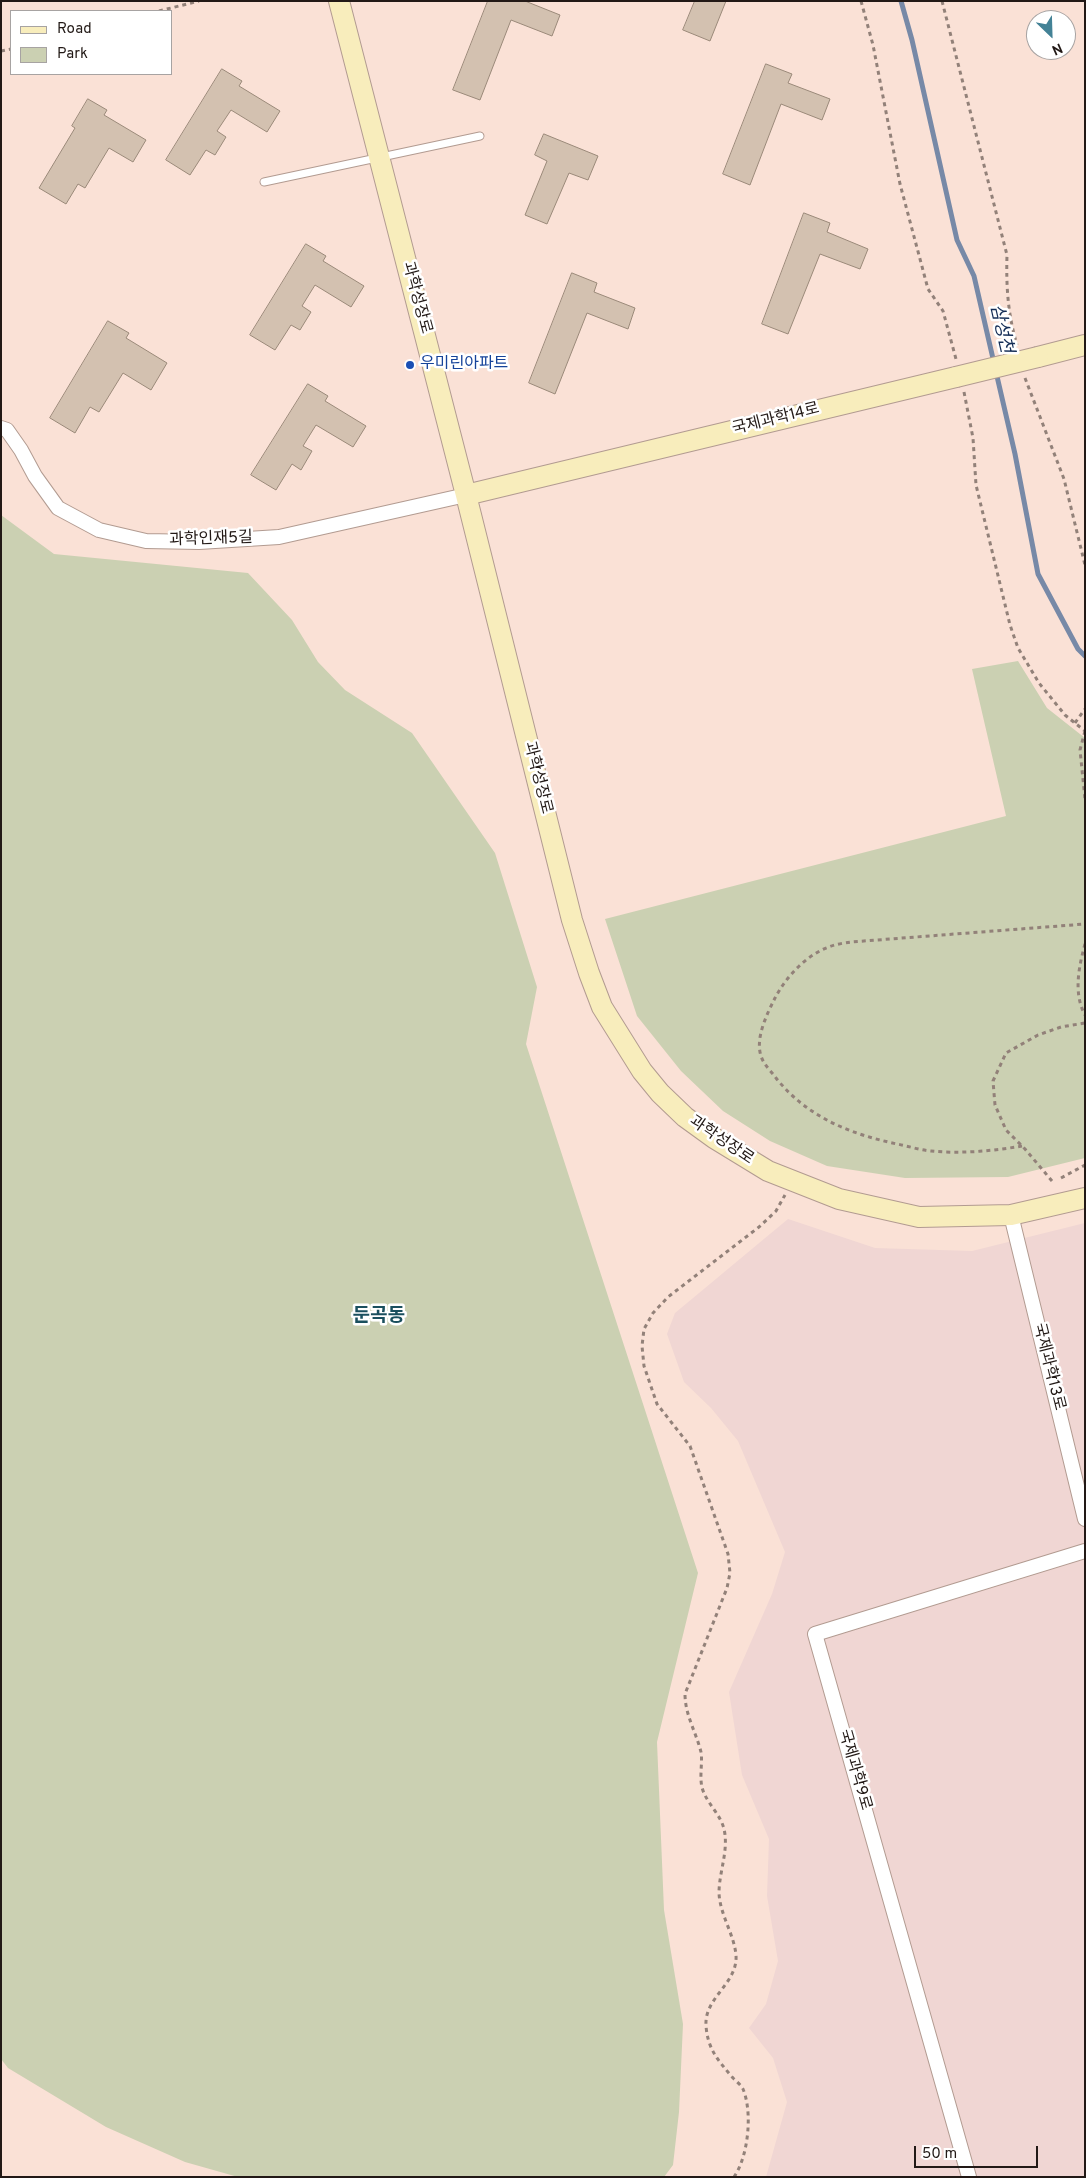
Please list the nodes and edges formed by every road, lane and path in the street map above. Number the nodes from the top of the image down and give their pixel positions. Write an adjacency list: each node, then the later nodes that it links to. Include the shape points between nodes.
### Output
1 (199, 1): 4 (path)
2 (338, 1): 6 (street, 과학성장로)
3 (942, 1): 9 (path, via 1007,256 1006,290)
4 (163, 10)
5 (480, 136): 6 (lane)
6 (379, 157): 7 (lane); 12 (street, 과학성장로)
7 (264, 182)
8 (1085, 345): 10 (street, 국제과학14로)
9 (1018, 350)
10 (1031, 363): 12 (street, 국제과학14로, bridge, via 956,377); 13 (path, via 1028,388 1064,480)
11 (1, 428): 12 (street, 과학인재5길, via 7,430 34,476 58,508 99,530 146,541 199,542 280,537)
12 (466, 495): 27 (street, 과학성장로, via 572,920 602,1007 642,1071 685,1117 740,1155)
13 (1085, 565)
14 (1085, 709): 15 (path)
15 (1074, 723)
16 (1085, 731): 17 (path, via 1080,750)
17 (1085, 798)
18 (1085, 924): 23 (path, via 861,941 829,947 811,956 795,970 780,988 767,1015 760,1044 765,1064 789,1094 834,1124 869,1138 929,1151)
19 (1085, 944): 20 (path, via 1078,987)
20 (1083, 1006): 21 (path)
21 (1085, 1015)
22 (1085, 1023): 23 (path, via 1038,1035 1006,1053 998,1068 993,1081 995,1105 1006,1130)
23 (1022, 1146): 26 (path)
24 (1085, 1165): 25 (path)
25 (1061, 1178)
26 (1052, 1181)
27 (793, 1182): 29 (street, 과학성장로, via 839,1199 919,1216); 32 (path, via 776,1211 663,1302 644,1329 642,1346 644,1366 657,1404 690,1446 728,1554 730,1573 727,1588 684,1694 701,1752 703,1791 724,1828 719,1892 736,1953 735,1967 708,2011 706,2024 713,2054 742,2089 747,2112 746,2151 742,2166)
28 (1085, 1198): 29 (street, 과학성장로)
29 (1011, 1215): 30 (street, 국제과학13로)
30 (1085, 1519)
31 (1085, 1551): 33 (street, 국제과학9로, via 815,1634)
32 (734, 2177)
33 (969, 2177)

